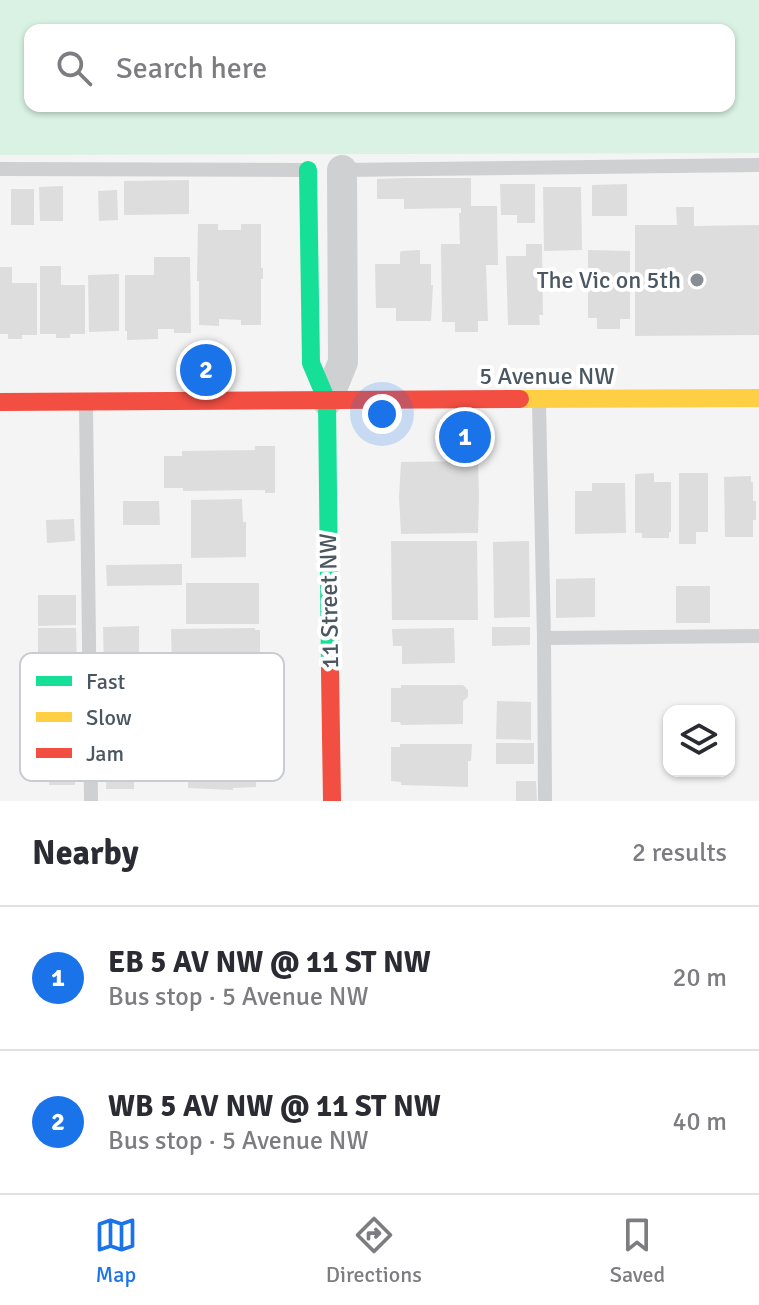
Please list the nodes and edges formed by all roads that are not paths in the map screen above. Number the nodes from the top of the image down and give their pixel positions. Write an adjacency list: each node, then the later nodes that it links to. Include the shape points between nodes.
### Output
1 (759, 165): 4 (lane)
2 (0, 169): 3 (lane)
3 (308, 170): 4 (lane); 7 (street, 11 Street NW, via 311,363)
4 (342, 170): 7 (street, 11 Street NW, via 343,362)
5 (759, 398): 6 (street, 5 Avenue NW)
6 (539, 400): 7 (street, 5 Avenue NW); 11 (lane)
7 (327, 401): 9 (street, 5 Avenue NW); 15 (street, 11 Street NW)
8 (0, 402): 9 (street, 5 Avenue NW)
9 (86, 402): 12 (lane)
10 (759, 636): 11 (lane)
11 (544, 638): 16 (lane)
12 (89, 653)
13 (91, 781): 14 (lane)
14 (91, 801)
15 (332, 801)
16 (545, 801)

